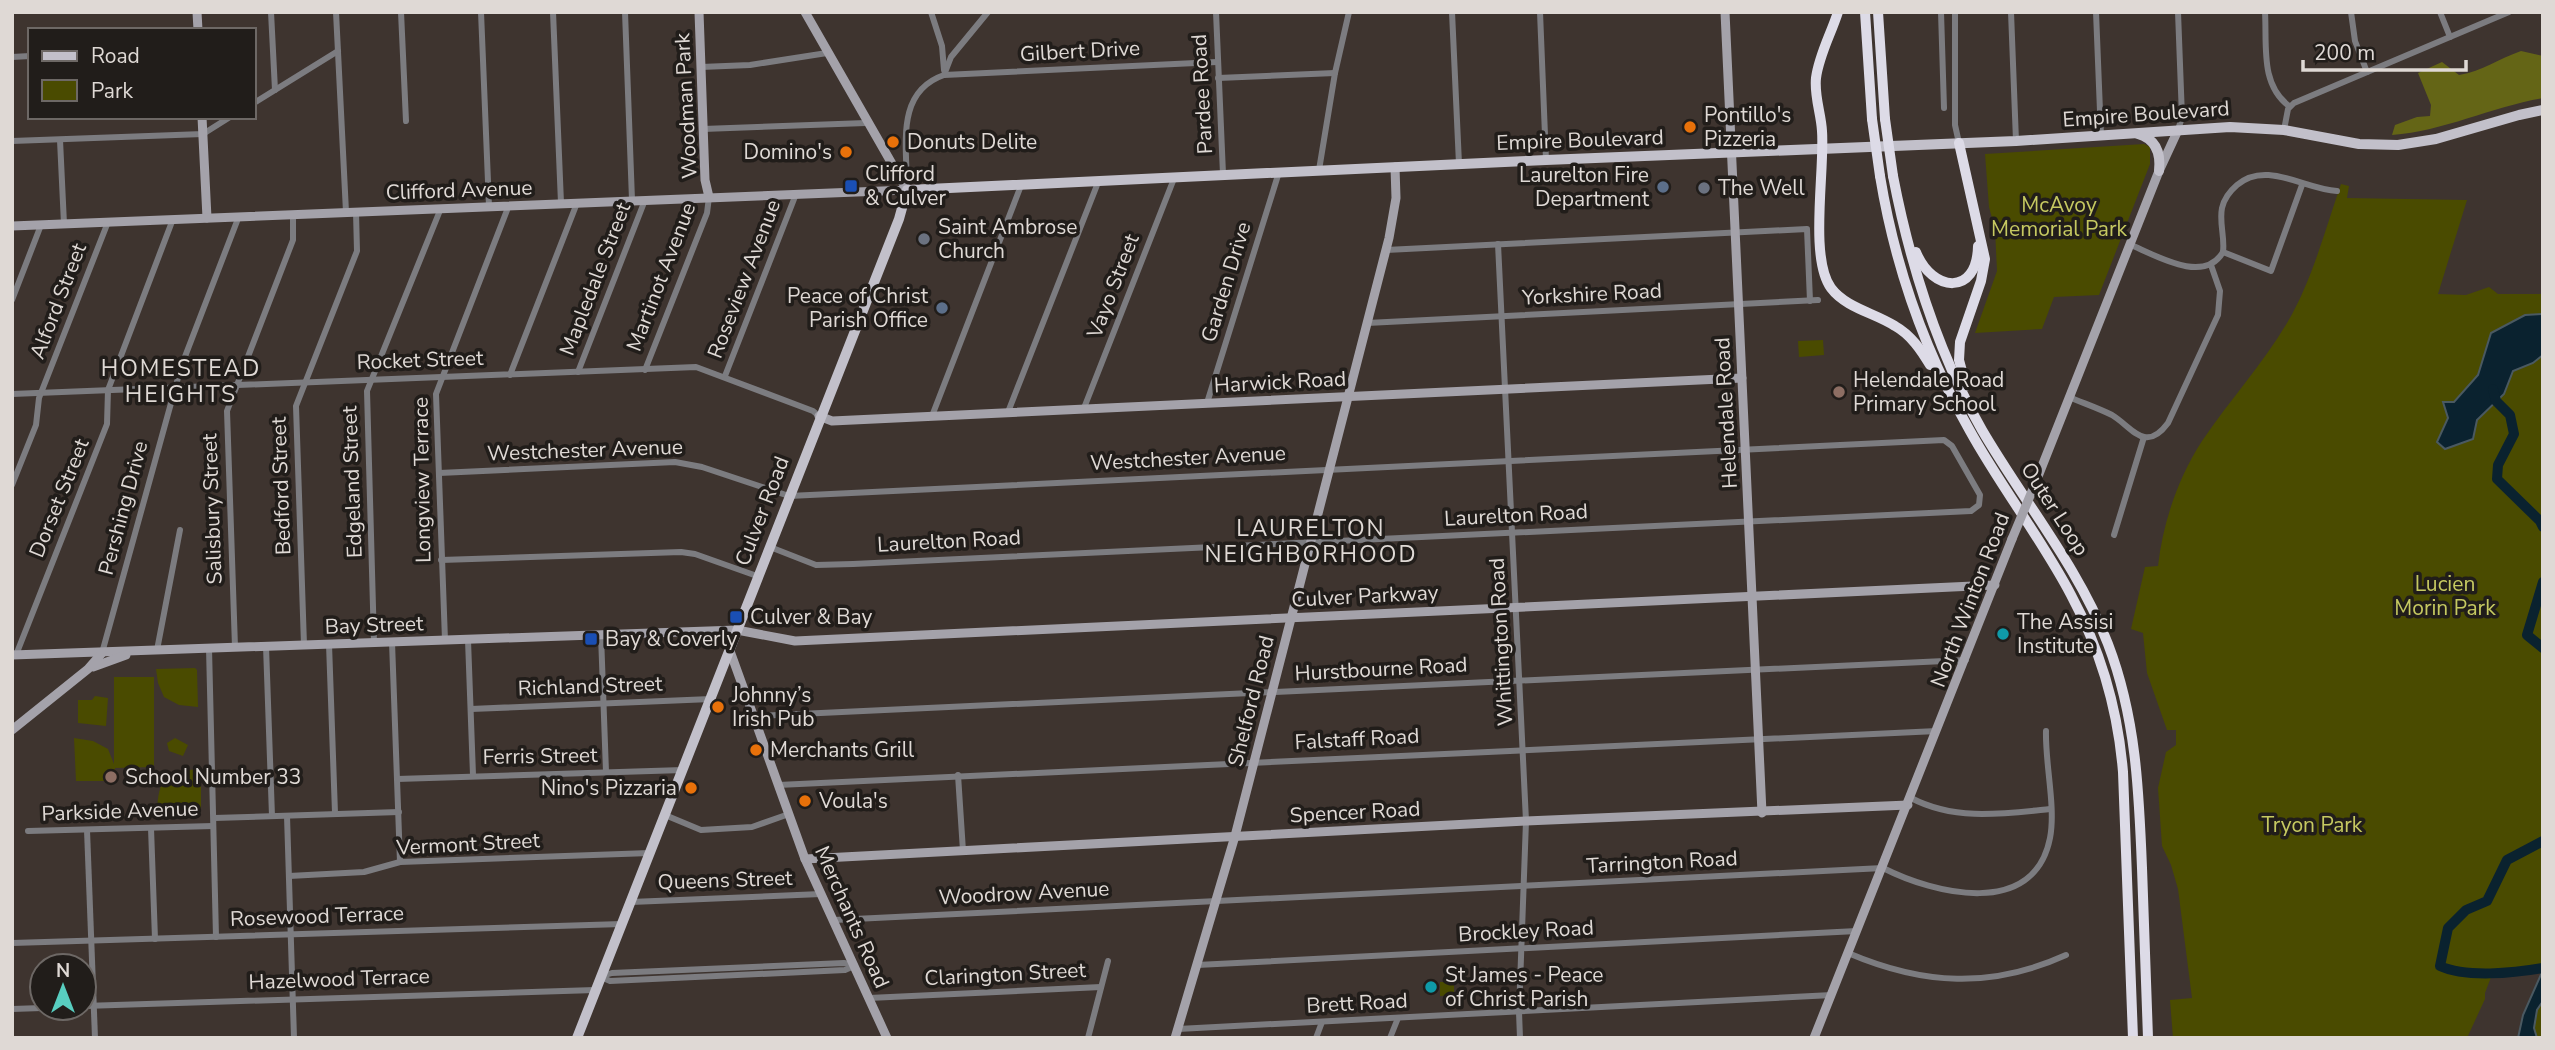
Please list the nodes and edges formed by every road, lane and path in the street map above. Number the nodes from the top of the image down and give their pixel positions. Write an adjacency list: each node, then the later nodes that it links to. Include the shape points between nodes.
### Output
1 (271, 12): 37 (street)
2 (336, 12): 29 (street, Bedford Street)
3 (401, 12): 44 (street)
4 (481, 12): 79 (street)
5 (553, 12): 76 (street)
6 (625, 12): 74 (street)
7 (699, 12): 32 (street, Woodman Park)
8 (805, 12): 30 (street)
9 (931, 12): 35 (street, via 943,46)
10 (988, 12): 35 (street, via 951,57)
11 (1216, 12): 31 (street, Pardee Road)
12 (1349, 12): 34 (street)
13 (1452, 12): 59 (street)
14 (1540, 12): 58 (street)
15 (1725, 12): 57 (street, Helendale Road)
16 (1838, 12): 56 (highway, via 1816,78)
17 (1865, 12): 122 (highway, Outer Loop, bridge, via 1872,119 1895,250 1916,316)
18 (1878, 12): 66 (highway, Outer Loop, bridge)
19 (1941, 12): 39 (street, via 1944,106)
20 (1955, 12): 39 (street)
21 (2011, 12): 54 (street)
22 (2096, 12): 51 (street)
23 (2178, 12): 47 (street, North Winton Road, via 2182,117)
24 (2265, 12): 40 (street, via 2270,80 2275,93)
25 (2351, 12): 33 (street)
26 (2440, 12): 28 (street)
27 (2509, 12): 28 (street)
28 (2450, 37): 33 (street)
29 (338, 51): 37 (street); 81 (street, Bedford Street)
30 (827, 53): 32 (street); 45 (street)
31 (1217, 62): 35 (street, Gilbert Drive); 36 (street, Pardee Road)
32 (701, 67): 46 (street, Woodman Park)
33 (2367, 72): 40 (street)
34 (1335, 73): 36 (street); 61 (street)
35 (944, 75): 70 (street, via 923,87 909,107)
36 (1218, 78): 64 (street, Pardee Road)
37 (275, 90): 38 (street)
38 (256, 102)
39 (1955, 104): 55 (street)
40 (2290, 106): 48 (street)
41 (2543, 110): 48 (main road, Empire Boulevard, via 2407,145 2359,144)
42 (202, 119): 50 (street)
43 (227, 119): 50 (street)
44 (405, 121)
45 (866, 123): 46 (street); 70 (street)
46 (703, 129): 73 (street, Woodman Park)
47 (2178, 130): 48 (main road, Empire Boulevard); 49 (main road, Empire Boulevard); 62 (street, North Winton Road)
48 (2284, 130)
49 (2134, 133): 51 (main road, Empire Boulevard); 62 (main road, via 2156,145)
50 (203, 134): 52 (street); 85 (street)
51 (2101, 136): 54 (main road, Empire Boulevard)
52 (60, 139): 53 (street); 88 (street)
53 (12, 141)
54 (2016, 141): 55 (main road, Empire Boulevard)
55 (1959, 144): 56 (main road, Empire Boulevard); 83 (highway)
56 (1822, 150): 57 (main road, Empire Boulevard); 122 (highway, via 1820,250 1826,280 1844,300 1895,326 1915,343)
57 (1731, 153): 58 (main road, Empire Boulevard); 91 (street, Helendale Road)
58 (1546, 160): 59 (main road, Empire Boulevard)
59 (1459, 164): 60 (main road, Empire Boulevard)
60 (1395, 167): 61 (main road, Empire Boulevard); 94 (street, Shelford Road, via 1394,213)
61 (1319, 170): 63 (main road, Empire Boulevard)
62 (2158, 171): 93 (street, North Winton Road)
63 (1279, 172): 64 (main road, Empire Boulevard); 117 (street, Garden Drive)
64 (1223, 174): 65 (main road, Empire Boulevard)
65 (1175, 176): 67 (main road, Empire Boulevard); 118 (street, Vayo Street)
66 (1893, 176): 83 (highway, via 1917,257 1940,281 1959,282 1974,271); 124 (highway, Outer Loop, via 1928,311)
67 (1099, 180): 68 (main road, Empire Boulevard); 119 (street)
68 (1022, 183): 70 (main road, Empire Boulevard); 121 (street)
69 (2302, 185): 71 (street); 95 (street, via 2267,173 2245,179 2224,201); 95 (street, via 2271,271)
70 (907, 190): 72 (street, Clifford Avenue); 120 (main road, Culver Road)
71 (2337, 191)
72 (796, 194): 73 (street, Clifford Avenue); 104 (street, Roseview Avenue)
73 (709, 197): 75 (street, Clifford Avenue); 101 (street, Martinot Avenue, via 707,213)
74 (632, 200): 75 (street, Clifford Avenue); 77 (street, Clifford Avenue)
75 (645, 200): 102 (street, Mapledale Street)
76 (561, 203): 77 (street, Clifford Avenue); 78 (street, Clifford Avenue)
77 (577, 203): 103 (street)
78 (509, 205): 79 (street, Clifford Avenue); 105 (street, Longview Terrace)
79 (489, 206): 80 (street, Clifford Avenue)
80 (440, 208): 81 (street, Clifford Avenue); 107 (street, Edgeland Street)
81 (351, 212): 82 (street, Clifford Avenue); 108 (street, Bedford Street, via 357,251)
82 (293, 214): 84 (street, Clifford Avenue); 109 (street, Salisbury Street, via 293,240)
83 (1976, 215): 124 (highway, via 1985,263 1961,336 1959,357 1967,391)
84 (239, 216): 85 (street, Clifford Avenue); 110 (street, Pershing Drive)
85 (206, 218): 86 (street, Clifford Avenue)
86 (173, 219): 87 (street, Clifford Avenue); 112 (street, Dorset Street)
87 (108, 222): 88 (street, Clifford Avenue); 113 (street, Alford Street)
88 (64, 224): 89 (street, Clifford Avenue)
89 (41, 225): 90 (street, Clifford Avenue); 97 (street)
90 (12, 226)
91 (1734, 233): 92 (street); 98 (street, Helendale Road); 98 (street, Yorkshire Road, via 1807,229 1814,301)
92 (1499, 244): 94 (street); 99 (street, Whittington Road)
93 (2130, 244): 96 (street, via 2186,266); 116 (street, North Winton Road)
94 (1386, 250): 100 (street, Shelford Road)
95 (2223, 252): 96 (street)
96 (2211, 265): 123 (street, via 2220,291 2216,321 2168,423 2158,433)
97 (12, 300)
98 (1738, 304): 99 (street, Yorkshire Road); 106 (street, Helendale Road)
99 (1502, 316): 100 (street, Yorkshire Road); 111 (street, Whittington Road)
100 (1367, 323): 115 (street, Shelford Road)
101 (645, 370): 102 (street, Rocket Street); 104 (street, Rocket Street, via 696,367)
102 (578, 372): 103 (street, Rocket Street)
103 (510, 375): 105 (street, Rocket Street)
104 (725, 376): 120 (street, Rocket Street)
105 (441, 377): 107 (street, Rocket Street); 129 (street, Longview Terrace, via 436,403)
106 (1742, 378): 111 (street, Harwick Road); 126 (street, Helendale Road)
107 (370, 380): 108 (street, Rocket Street); 148 (street, Edgeland Street, via 366,399)
108 (304, 382): 109 (street, Rocket Street); 151 (street, Bedford Street, via 296,411)
109 (236, 385): 110 (street, Rocket Street); 153 (street, Salisbury Street, via 226,415)
110 (175, 387): 112 (street, Rocket Street); 158 (street, Pershing Drive)
111 (1506, 389): 115 (street, Harwick Road); 127 (street, Whittington Road)
112 (108, 390): 113 (street, Rocket Street); 159 (street, Dorset Street, via 107,424)
113 (41, 393): 114 (street, Rocket Street); 130 (street, Alford Street, via 36,425)
114 (12, 394)
115 (1349, 396): 117 (street, Harwick Road); 128 (street, Shelford Road)
116 (2069, 397): 123 (street, via 2108,413 2130,432); 140 (street, North Winton Road, bridge)
117 (1207, 402): 118 (street, Harwick Road)
118 (1084, 408): 119 (street, Harwick Road)
119 (1009, 412): 121 (street, Harwick Road)
120 (820, 416): 121 (street, Harwick Road, via 832,421); 131 (main road, Culver Road)
121 (932, 416)
122 (1971, 433): 240 (highway, Outer Loop, via 2075,603 2110,695 2124,782)
123 (2144, 436): 135 (street)
124 (1987, 437): 241 (highway, Outer Loop, via 2087,597 2123,690 2137,768)
125 (1944, 440): 126 (street, Westchester Avenue); 132 (street, Laurelton Road, via 1980,495 1979,505 1971,511)
126 (1746, 448): 127 (street, Westchester Avenue); 132 (street, Helendale Road)
127 (1509, 461): 128 (street, Westchester Avenue); 134 (street, Whittington Road)
128 (1329, 469): 131 (street, Westchester Avenue); 136 (street, Shelford Road)
129 (439, 472): 131 (street, Westchester Avenue, via 675,462); 138 (street, Longview Terrace)
130 (12, 485)
131 (789, 496): 137 (main road, Culver Road)
132 (1749, 521): 134 (street, Laurelton Road); 141 (street, Helendale Road)
133 (180, 530): 155 (street)
134 (1513, 533): 136 (street, Laurelton Road); 142 (street, Whittington Road)
135 (2115, 535)
136 (1311, 541): 137 (street, Laurelton Road, via 820,565); 143 (street, Shelford Road)
137 (769, 547): 139 (main road, Culver Road)
138 (441, 560): 139 (street, via 681,552); 146 (street, Longview Terrace)
139 (757, 576): 144 (main road, Culver Road)
140 (1995, 585): 141 (street, Culver Parkway); 160 (street, North Winton Road)
141 (1753, 596): 142 (street, Culver Parkway); 161 (street, Helendale Road)
142 (1516, 607): 143 (street, Culver Parkway); 163 (street, Whittington Road)
143 (1291, 617): 144 (street, Culver Parkway, via 795,641); 164 (street, Shelford Road)
144 (737, 630): 145 (street, Bay Street); 157 (main road, Culver Road)
145 (601, 635): 147 (street, Bay Street); 166 (street)
146 (445, 640): 147 (street, Bay Street); 149 (street, Bay Street)
147 (468, 640): 167 (street)
148 (374, 642): 149 (street, Bay Street); 150 (street, Bay Street)
149 (392, 642): 179 (street)
150 (329, 644): 151 (street, Bay Street); 184 (street)
151 (304, 645): 152 (street, Bay Street)
152 (266, 646): 153 (street, Bay Street); 189 (street)
153 (235, 647): 154 (street, Bay Street)
154 (209, 648): 155 (street, Bay Street); 191 (street)
155 (157, 650): 156 (street, Bay Street)
156 (143, 651): 158 (street, Bay Street); 162 (street)
157 (730, 651): 165 (main road, Culver Road); 168 (street, Merchants Road)
158 (102, 653): 159 (street, Bay Street); 162 (street)
159 (14, 655)
160 (1966, 660): 161 (street, Hurstbourne Road); 170 (street, North Winton Road)
161 (1756, 668): 163 (street, Hurstbourne Road); 172 (street, Helendale Road)
162 (89, 669): 169 (street)
163 (1520, 680): 164 (street, Hurstbourne Road); 173 (street, Whittington Road)
164 (1272, 691): 168 (street, Hurstbourne Road); 174 (street, Shelford Road)
165 (711, 699): 166 (street, Richland Street); 175 (main road, Culver Road)
166 (604, 703): 167 (street, Richland Street); 176 (street)
167 (471, 709): 177 (street)
168 (755, 716): 180 (street, Merchants Road)
169 (12, 730)
170 (1937, 731): 172 (street, Falstaff Road); 181 (street, North Winton Road)
171 (2046, 731): 182 (street, Tarrington Road)
172 (1759, 738): 173 (street, Falstaff Road); 185 (street, Helendale Road)
173 (1523, 749): 174 (street, Falstaff Road); 190 (street, Whittington Road)
174 (1254, 762): 178 (street, Falstaff Road); 195 (street, Shelford Road)
175 (683, 770): 176 (street, Ferris Street); 187 (main road, Culver Road)
176 (607, 772): 177 (street, Ferris Street)
177 (473, 775): 179 (street, Ferris Street)
178 (958, 775): 180 (street, Falstaff Road); 196 (street)
179 (397, 779): 183 (street)
180 (779, 785): 186 (street, Merchants Road)
181 (1909, 802): 182 (street, via 1956,814); 185 (street, Spencer Road); 200 (street, North Winton Road)
182 (2050, 809): 200 (street, Tarrington Road, via 2050,838 2043,859 2030,877 2010,888 1980,893 1947,891)
183 (398, 812): 184 (street, Parkside Avenue); 199 (street)
184 (335, 813): 188 (street, Parkside Avenue)
185 (1762, 813): 190 (street, Spencer Road)
186 (789, 814): 187 (street, via 752,827 701,830); 198 (street, Merchants Road)
187 (665, 815): 197 (main road, Culver Road)
188 (287, 816): 189 (street, Parkside Avenue); 201 (street)
189 (272, 817): 191 (street, Parkside Avenue)
190 (1526, 821): 195 (street, Spencer Road); 202 (street, Whittington Road)
191 (214, 822): 192 (street, Parkside Avenue); 210 (street)
192 (151, 828): 193 (street, Parkside Avenue); 211 (street)
193 (87, 830): 194 (street, Parkside Avenue); 212 (street)
194 (28, 831)
195 (1235, 836): 196 (street, Spencer Road); 204 (street, Shelford Road)
196 (962, 851): 198 (street, Spencer Road)
197 (650, 853): 199 (street, Vermont Street); 205 (main road, Culver Road)
198 (806, 859): 203 (street, Merchants Road)
199 (400, 862): 201 (street, Vermont Street, via 364,872)
200 (1882, 868): 202 (street, Tarrington Road); 208 (street, North Winton Road)
201 (289, 876): 209 (street)
202 (1524, 887): 204 (street, Tarrington Road); 214 (street, Whittington Road)
203 (821, 894): 205 (street, Queens Street); 206 (street, Merchants Road)
204 (1215, 901): 206 (street, Woodrow Avenue); 219 (street, Shelford Road)
205 (631, 902): 207 (main road, Culver Road)
206 (834, 920): 220 (street, Merchants Road)
207 (622, 924): 209 (street, Rosewood Terrace); 221 (main road, Culver Road)
208 (1857, 930): 214 (street, Brockley Road); 216 (street, North Winton Road)
209 (291, 934): 210 (street, Rosewood Terrace); 225 (street)
210 (216, 937): 211 (street, Rosewood Terrace)
211 (155, 939): 212 (street, Rosewood Terrace)
212 (91, 940): 213 (street, Rosewood Terrace); 215 (street)
213 (12, 943)
214 (1521, 949): 219 (street, Brockley Road); 228 (street, Whittington Road)
215 (92, 952)
216 (1849, 953): 217 (street, via 1912,975 1955,979 2017,973); 224 (street, North Winton Road)
217 (2066, 955)
218 (1108, 961): 222 (street)
219 (1197, 965): 231 (street, Shelford Road)
220 (854, 966): 221 (street, via 845,971 610,981); 226 (street, Merchants Road)
221 (601, 977): 223 (main road, Culver Road)
222 (1101, 987): 226 (street, Clarington Street); 235 (street)
223 (595, 990): 225 (street, Hazelwood Terrace); 233 (main road, Culver Road)
224 (1832, 995): 228 (street, Brett Road); 239 (street, North Winton Road)
225 (292, 998): 227 (street, Hazelwood Terrace); 232 (street)
226 (869, 998): 234 (street, Merchants Road)
227 (98, 1005)
228 (1519, 1012): 229 (street, Brett Road); 238 (street, Whittington Road)
229 (1398, 1018): 230 (street, Brett Road); 237 (street)
230 (1322, 1022): 231 (street, Brett Road); 236 (street)
231 (1177, 1033)
232 (294, 1038)
233 (577, 1038)
234 (887, 1038)
235 (1088, 1038)
236 (1316, 1038)
237 (1391, 1038)
238 (1520, 1038)
239 (1814, 1038)
240 (2133, 1038)
241 (2148, 1038)

